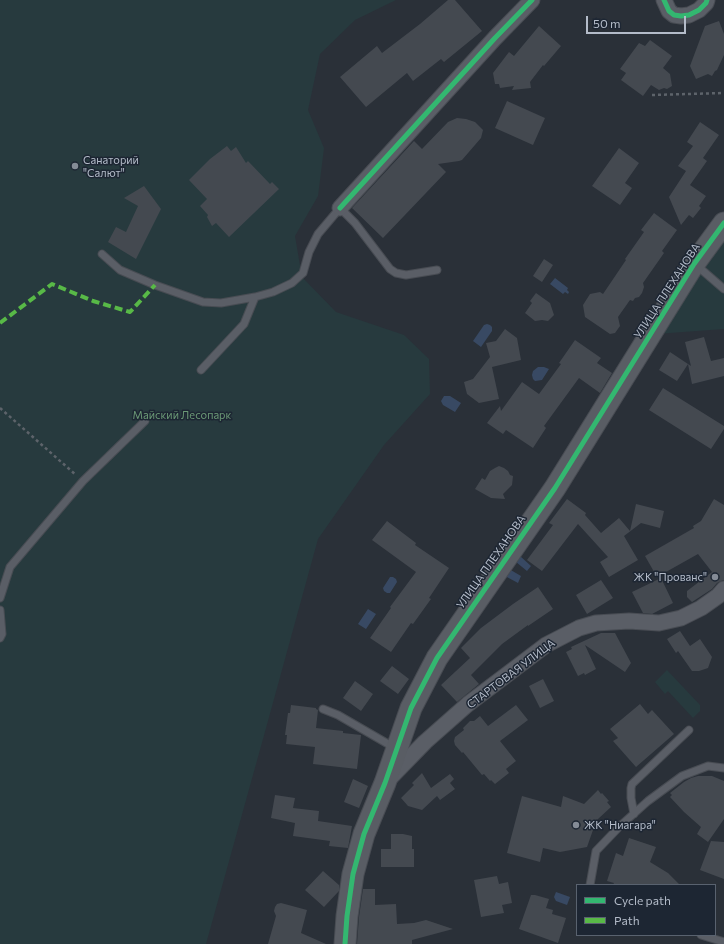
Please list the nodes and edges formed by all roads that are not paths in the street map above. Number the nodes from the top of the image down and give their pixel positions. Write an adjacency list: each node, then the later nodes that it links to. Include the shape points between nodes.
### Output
1 (532, 0): 4 (street)
2 (664, 0): 3 (street, via 669,11 681,16 699,10)
3 (707, 0)
4 (340, 208): 8 (lane, via 396,273 406,275); 10 (lane, via 318,234 302,273 292,283)
5 (724, 223): 7 (street, УЛИЦА ПЛЕХАНОВА)
6 (102, 254): 10 (lane, via 120,270 155,286 203,302 221,303)
7 (694, 264): 9 (lane); 19 (street, УЛИЦА ПЛЕХАНОВА, via 555,488 437,658 411,708)
8 (437, 270)
9 (724, 289)
10 (254, 297): 11 (lane, via 244,324)
11 (200, 370)
12 (145, 422): 14 (lane, via 83,481 10,567)
13 (724, 589): 21 (street, СТАРТОВАЯ УЛИЦА, via 701,608 681,618 659,623 596,623 579,628 546,645 468,704)
14 (0, 598)
15 (0, 610): 16 (lane)
16 (0, 638)
17 (323, 709): 19 (lane, via 338,714)
18 (689, 730): 22 (lane, via 632,784)
19 (397, 749): 21 (street, УЛИЦА ПЛЕХАНОВА)
20 (724, 768): 22 (lane, via 708,766 682,776)
21 (385, 783): 26 (street, УЛИЦА ПЛЕХАНОВА, via 364,834 353,874)
22 (634, 814): 23 (lane, via 596,851)
23 (590, 884)
24 (704, 936): 25 (lane)
25 (724, 942)
26 (345, 944)

